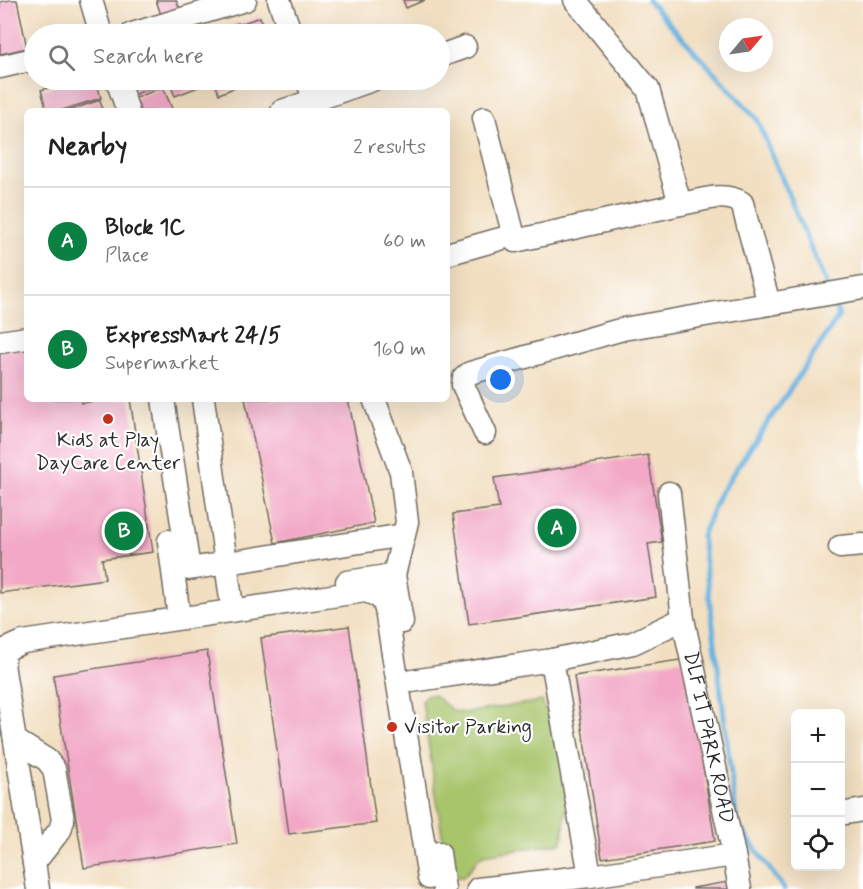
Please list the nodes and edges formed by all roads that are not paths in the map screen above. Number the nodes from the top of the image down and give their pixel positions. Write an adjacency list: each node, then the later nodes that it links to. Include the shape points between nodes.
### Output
1 (91, 0): 5 (street)
2 (245, 0): 6 (street)
3 (279, 0): 7 (street)
4 (575, 0): 17 (street, via 648,89)
5 (98, 24)
6 (165, 24)
7 (287, 24)
8 (465, 47): 9 (street)
9 (450, 52)
10 (24, 61): 11 (street)
11 (0, 67)
12 (121, 90): 14 (street)
13 (311, 90): 15 (street)
14 (127, 108)
15 (286, 108)
16 (484, 118): 17 (street, via 515,241)
17 (680, 204): 21 (street, via 726,196 742,203)
18 (500, 239): 19 (street)
19 (450, 253)
20 (844, 291): 21 (street)
21 (769, 304): 28 (street, via 622,329 470,373 463,385)
22 (24, 338): 23 (street)
23 (0, 342)
24 (153, 402): 37 (street)
25 (163, 402): 33 (street, via 189,569)
26 (203, 402): 33 (street)
27 (375, 402): 30 (street, via 401,472 407,522)
28 (485, 433)
29 (669, 493): 38 (street, DLF IT PARK ROAD)
30 (404, 535): 33 (street); 34 (street)
31 (863, 545): 32 (street)
32 (840, 548)
33 (226, 564): 36 (street)
34 (394, 575): 35 (street); 36 (street); 41 (street)
35 (379, 596): 37 (street, via 365,591); 43 (street, via 385,602)
36 (231, 599): 37 (street)
37 (178, 613): 39 (street, via 10,633)
38 (683, 619): 40 (street, via 633,643); 46 (street, DLF IT PARK ROAD)
39 (2, 645): 42 (street)
40 (552, 660): 41 (street); 48 (street)
41 (412, 681): 43 (street)
42 (8, 735): 47 (street); 47 (street, via 48,760 54,769 63,820 60,830); 50 (street)
43 (416, 748): 49 (street)
44 (863, 810): 45 (street)
45 (845, 813)
46 (734, 855): 48 (street); 53 (street, DLF IT PARK ROAD)
47 (34, 863): 51 (street)
48 (590, 876): 52 (street)
49 (434, 883)
50 (26, 889)
51 (38, 889)
52 (484, 889)
53 (740, 889)

